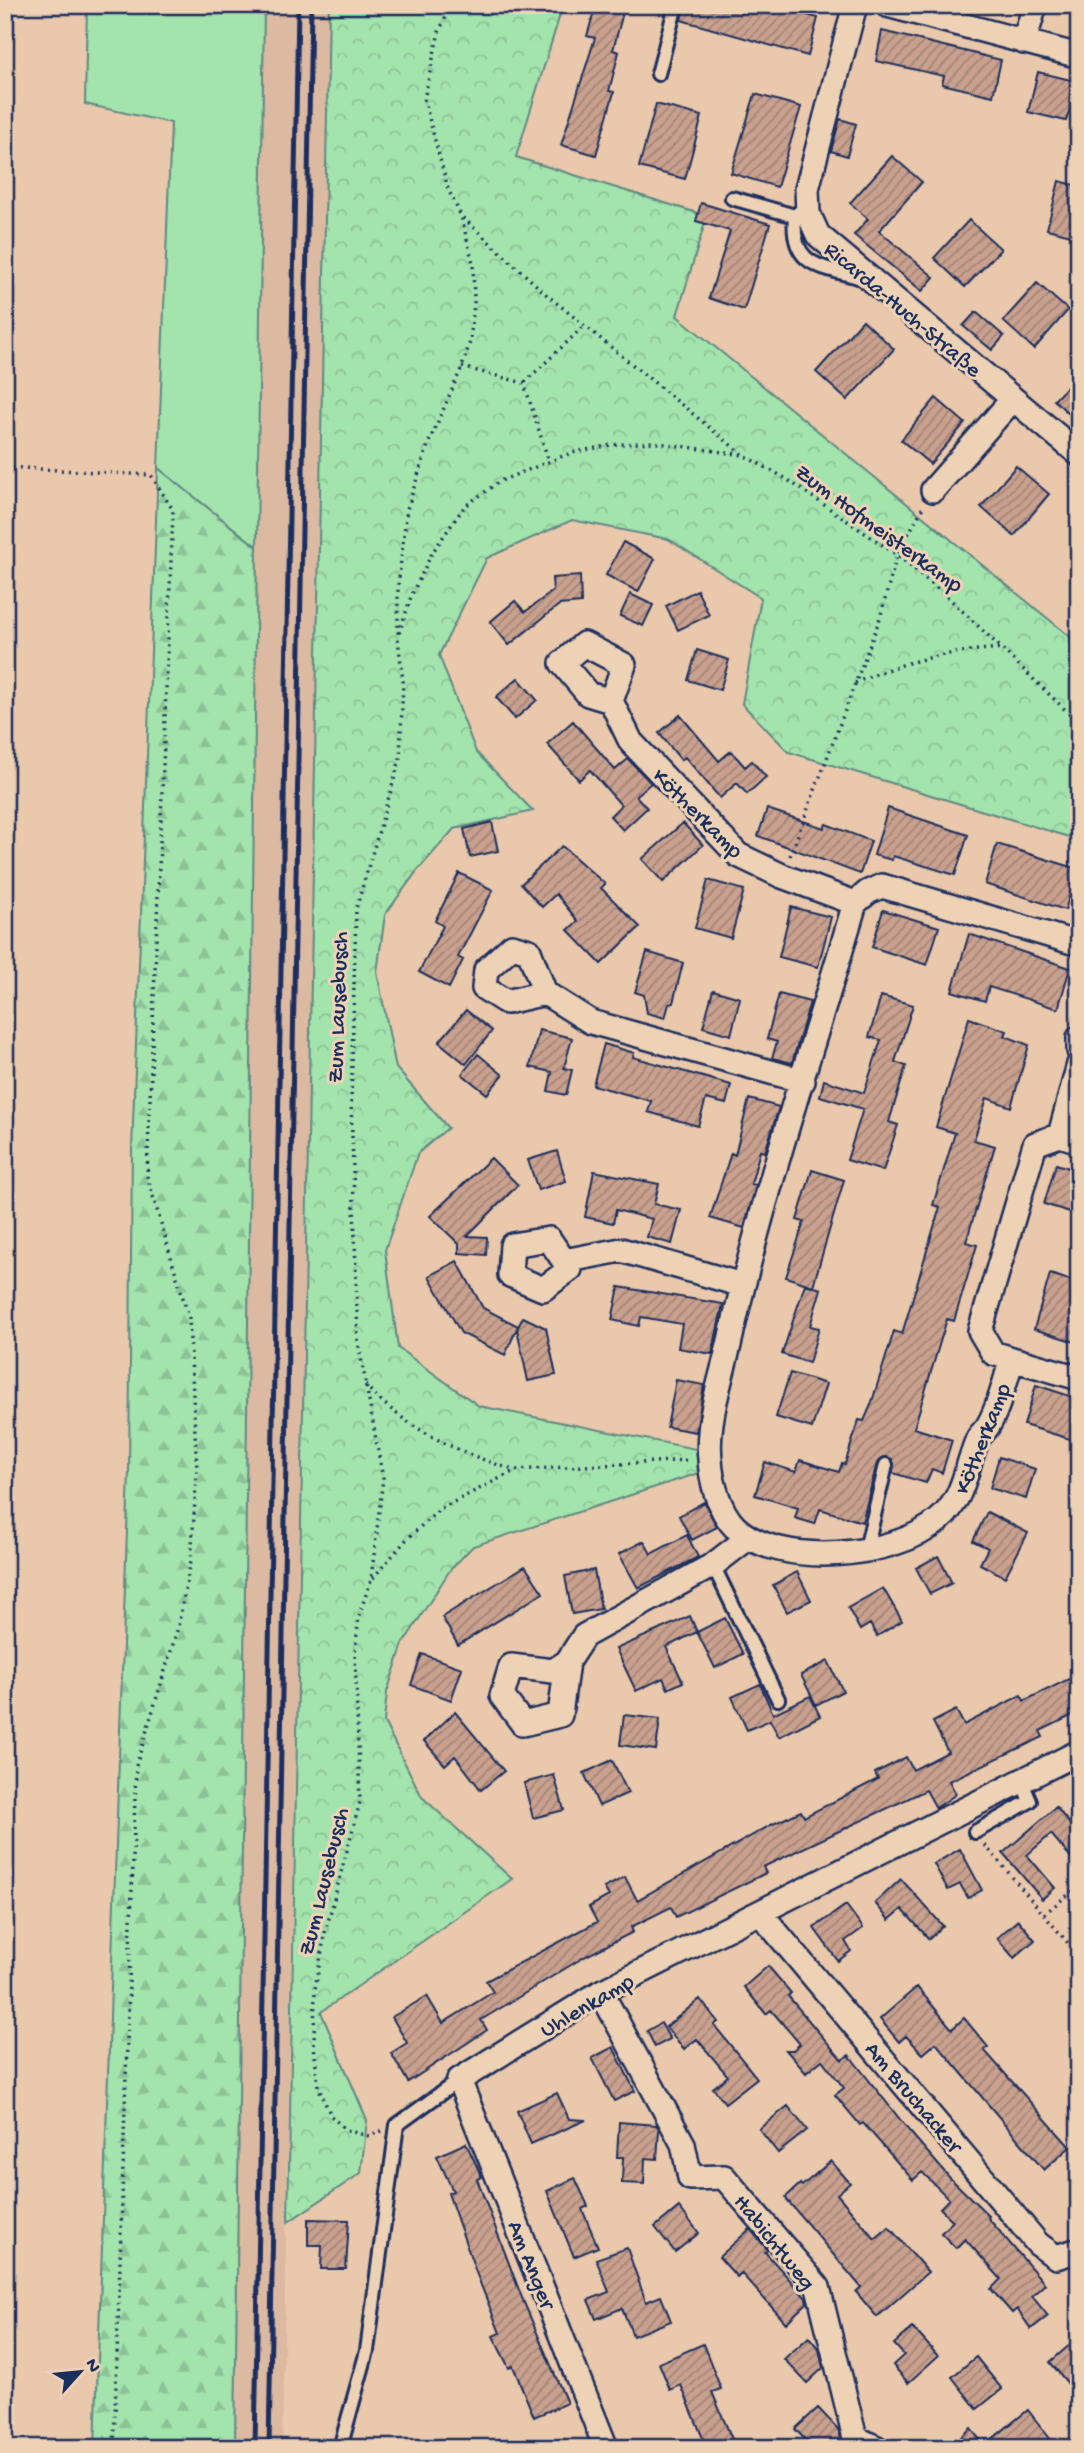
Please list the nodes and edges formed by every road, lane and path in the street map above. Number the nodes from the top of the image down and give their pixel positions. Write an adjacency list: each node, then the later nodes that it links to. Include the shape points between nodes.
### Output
1 (452, 5): 11 (path, Zum Hofmeisterkamp, via 436,42 424,99 448,189)
2 (676, 5): 8 (lane)
3 (855, 5): 10 (street, Ricarda-Huch-Straße)
4 (887, 5): 6 (street)
5 (1035, 5): 6 (street)
6 (1024, 42): 7 (street)
7 (1079, 56)
8 (658, 74)
9 (732, 198): 10 (lane)
10 (801, 211): 15 (street, Ricarda-Huch-Straße, via 818,235)
11 (461, 216): 12 (path, Zum Hofmeisterkamp); 13 (path, Zum Hofmeisterkamp, via 473,263 474,303)
12 (584, 326): 14 (path); 17 (path, Zum Hofmeisterkamp)
13 (462, 367): 14 (path); 22 (path, Zum Hofmeisterkamp, via 429,442 407,509 398,586)
14 (524, 383): 18 (path)
15 (1012, 400): 16 (street, Ricarda-Huch-Straße); 20 (street)
16 (1079, 454)
17 (743, 455): 18 (path, Zum Hofmeisterkamp, via 652,442 611,445); 21 (path, Zum Hofmeisterkamp, via 785,478)
18 (549, 462): 22 (path, Zum Hofmeisterkamp, via 500,481 464,507 411,594)
19 (5, 467): 61 (path, via 152,475 173,510 147,1176 189,1318 197,1469 191,1560 177,1631 135,1766)
20 (933, 490): 21 (path)
21 (897, 555): 23 (path, Zum Hofmeisterkamp); 24 (path)
22 (398, 639): 40 (path, Zum Lausebusch, via 403,681 400,759 356,909 351,1100)
23 (1003, 648): 24 (path, via 944,652); 26 (path, Zum Hofmeisterkamp)
24 (855, 683): 27 (path)
25 (611, 701): 27 (street, Kötherkamp, via 631,742 718,837 738,855)
26 (1079, 723)
27 (782, 876): 28 (street, Kötherkamp)
28 (855, 903): 29 (street, via 882,886); 34 (street, Kötherkamp)
29 (1079, 944)
30 (545, 993): 34 (street, via 591,1022)
31 (1079, 1038): 32 (street)
32 (1079, 1051)
33 (1079, 1064): 35 (street, Kötherkamp)
34 (803, 1081): 37 (street, Kötherkamp)
35 (1069, 1138): 38 (street, Kötherkamp, via 1035,1144 980,1331 993,1353)
36 (564, 1261): 37 (street, via 621,1250)
37 (742, 1285): 41 (street, Kötherkamp)
38 (1012, 1360): 39 (street, Kötherkamp); 45 (street, Kötherkamp, via 954,1504 924,1531)
39 (1079, 1378)
40 (363, 1382): 43 (path, Zum Lausebusch, via 384,1405 417,1429 466,1455); 47 (path, Zum Lausebusch, via 383,1478)
41 (709, 1459): 43 (path, Zum Lausebusch); 44 (street, Kötherkamp, via 723,1509)
42 (886, 1465): 45 (lane)
43 (516, 1470): 47 (path, Zum Lausebusch, via 440,1509)
44 (748, 1538): 45 (street, Kötherkamp, via 796,1554); 46 (street)
45 (866, 1549)
46 (713, 1565): 48 (street, via 584,1636); 49 (lane)
47 (371, 1580): 59 (path, Zum Lausebusch, via 359,1615 355,1652 360,1802 325,1933 315,1989 314,2045 318,2086 338,2123 369,2136)
48 (567, 1662)
49 (778, 1699)
50 (1079, 1752): 51 (street, Uhlenkamp)
51 (1021, 1780): 52 (lane, via 1031,1801); 54 (street, Uhlenkamp)
52 (975, 1832): 55 (path)
53 (1079, 1886): 55 (path)
54 (761, 1913): 57 (street, Uhlenkamp); 60 (street, Am Bruchacker, via 1038,2244 1056,2257)
55 (1044, 1914): 56 (path)
56 (1079, 1956)
57 (601, 1992): 58 (street, Uhlenkamp); 64 (street, Habichtweg, via 683,2144 690,2178 724,2177 818,2287 855,2438)
58 (459, 2080): 59 (lane, Uhlenkamp); 63 (street, Am Anger)
59 (397, 2125): 62 (lane, via 367,2351)
60 (1079, 2250)
61 (114, 2448)
62 (340, 2448)
63 (606, 2448)
64 (877, 2448)

